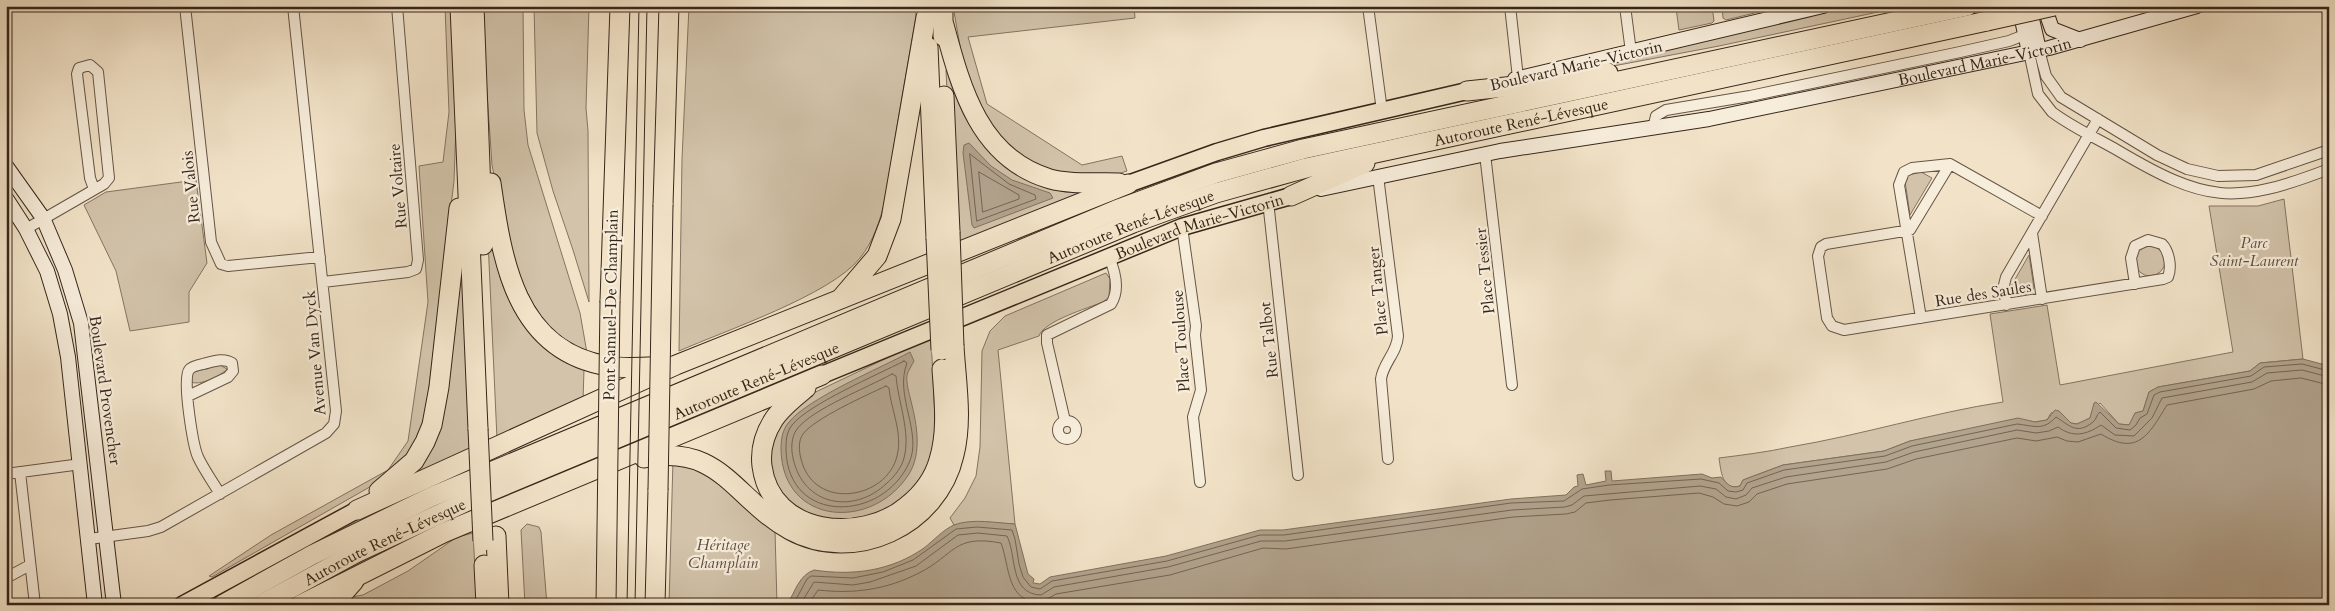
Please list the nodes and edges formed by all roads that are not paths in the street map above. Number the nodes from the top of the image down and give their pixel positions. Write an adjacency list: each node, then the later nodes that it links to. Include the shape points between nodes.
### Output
1 (185, 6): 55 (street, Rue Valois, via 215,255 220,264 228,266)
2 (293, 6): 55 (street, Avenue Van Dyck)
3 (397, 6): 57 (street, Rue Voltaire, via 418,260 416,269)
4 (460, 6): 36 (highway)
5 (474, 6): 28 (highway)
6 (620, 6): 95 (highway, Pont Samuel-De Champlain, bridge, via 608,374)
7 (669, 6): 96 (highway, bridge)
8 (943, 6): 20 (highway)
9 (1368, 6): 29 (street)
10 (1510, 6): 26 (street)
11 (1625, 6): 24 (street)
12 (1823, 6): 24 (main road, Boulevard Marie-Victorin)
13 (1966, 6): 25 (highway, Autoroute René-Lévesque)
14 (2019, 6): 21 (main road)
15 (2029, 6): 21 (main road)
16 (2044, 6): 22 (main road, via 2052,29)
17 (2054, 6): 33 (highway, Autoroute René-Lévesque, bridge)
18 (2197, 6): 22 (main road, Boulevard Marie-Victorin, via 2147,18)
19 (926, 12): 54 (highway); 59 (highway, via 898,186 887,232 877,256)
20 (944, 25): 43 (highway, via 970,108 983,130 1005,155 1050,179); 54 (highway)
21 (2030, 32): 23 (main road); 31 (street, Boulevard Marie-Victorin, via 2009,41 1951,54 1664,111 1656,116)
22 (2081, 40): 23 (main road, Boulevard Marie-Victorin)
23 (2034, 51): 30 (street, via 2054,91); 31 (main road, Boulevard Marie-Victorin); 32 (street, via 2036,89 2044,103 2056,115)
24 (1631, 52): 26 (main road, Boulevard Marie-Victorin)
25 (1706, 62): 27 (highway); 89 (highway, Autoroute René-Lévesque, via 1303,149 1166,190 431,497 312,555)
26 (1518, 78): 27 (main road, Boulevard Marie-Victorin)
27 (1467, 91): 29 (main road, Boulevard Marie-Victorin)
28 (478, 97): 64 (highway, via 507,268 516,294 532,322 564,350 597,364 626,368); 69 (highway)
29 (1382, 111): 43 (main road, Boulevard Marie-Victorin, via 1258,140)
30 (2098, 120): 32 (street); 39 (street, via 2172,162 2201,173 2248,176)
31 (1653, 128): 35 (main road, Boulevard Marie-Victorin)
32 (2089, 135): 42 (street, via 2156,173 2192,188 2239,194 2261,192); 48 (street)
33 (1403, 147): 45 (highway); 90 (highway, Autoroute René-Lévesque, via 1252,181 1141,220 474,498 364,549)
34 (2329, 150): 39 (street)
35 (1485, 154): 41 (main road, Boulevard Marie-Victorin); 66 (street, Place Tessier)
36 (465, 157): 69 (highway); 78 (highway, via 441,373 432,425 410,465)
37 (1950, 164): 48 (street); 52 (street, via 1914,225); 52 (street, via 1912,168 1902,175 1900,185)
38 (6, 166): 49 (main road, Boulevard Provencher)
39 (2286, 166): 42 (street)
40 (2329, 168): 42 (street)
41 (1378, 176): 45 (main road, Boulevard Marie-Victorin); 70 (street, Place Tanger, via 1398,336 1397,345 1380,379)
42 (2291, 183)
43 (1128, 184): 59 (highway)
44 (94, 189): 44 (street, via 109,178 98,72 90,65 79,68 77,74); 49 (street)
45 (1291, 196): 47 (main road, Boulevard Marie-Victorin)
46 (6, 198): 51 (main road, Boulevard Provencher)
47 (1268, 201): 50 (main road, Boulevard Marie-Victorin); 75 (street, Rue Talbot)
48 (2042, 216): 53 (street)
49 (43, 218): 51 (street); 79 (main road, Boulevard Provencher, via 65,270 81,323)
50 (1182, 227): 56 (main road, Boulevard Marie-Victorin); 76 (street, Place Toulouse, via 1201,386 1193,417)
51 (26, 229): 71 (main road, Boulevard Provencher, via 47,271 60,314)
52 (1907, 231): 62 (street); 62 (street, Rue des Saules, via 1821,247 1818,256 1827,318 1836,329 1844,330)
53 (2032, 233): 60 (street); 61 (street, via 2005,279)
54 (943, 235): 63 (highway, bridge)
55 (320, 257): 57 (street, Avenue Van Dyck)
56 (1109, 257): 65 (main road, Boulevard Marie-Victorin); 68 (street, via 1116,283 1111,304 1047,335)
57 (323, 282): 77 (street, Avenue Van Dyck, via 336,411 334,424 326,433)
58 (2134, 284): 58 (street, Rue des Saules, via 2168,277 2167,252 2162,244 2148,240 2135,246 2131,258); 60 (street, Rue des Saules)
59 (842, 297): 64 (highway)
60 (2042, 299): 61 (street, Rue des Saules)
61 (2006, 305): 62 (street, Rue des Saules)
62 (1921, 318)
63 (948, 348): 65 (highway, via 944,431 936,470 903,510 861,527 826,528 798,519 778,502 764,476 763,444 773,420); 72 (highway, via 958,435 951,467 942,486 924,509 908,522 881,536 840,543 798,533 769,516 714,468 688,457 658,456)
64 (676, 365): 78 (highway)
65 (822, 374): 72 (highway)
66 (1512, 385)
67 (188, 396): 67 (street, via 228,377 233,371 232,363 227,359 219,360 189,369 186,375); 77 (street, via 193,442)
68 (1065, 421)
69 (484, 426): 81 (highway, bridge)
70 (1388, 459)
71 (81, 464): 73 (street); 80 (main road, Boulevard Provencher)
72 (600, 469): 83 (highway, via 443,533)
73 (20, 472): 74 (street); 82 (street)
74 (6, 474)
75 (1298, 475)
76 (1200, 482)
77 (220, 494): 79 (street, Avenue Van Dyck, via 148,532)
78 (357, 510): 88 (main road)
79 (107, 537): 80 (street, Avenue Van Dyck); 87 (main road, Boulevard Provencher)
80 (89, 539): 86 (main road, Boulevard Provencher)
81 (489, 539): 93 (highway); 94 (highway)
82 (30, 565): 84 (street); 85 (street)
83 (361, 573): 91 (highway); 92 (highway)
84 (6, 578)
85 (34, 605)
86 (95, 605)
87 (114, 605)
88 (182, 605)
89 (222, 605)
90 (260, 605)
91 (300, 605)
92 (333, 605)
93 (486, 605)
94 (499, 605)
95 (606, 605)
96 (655, 605)

